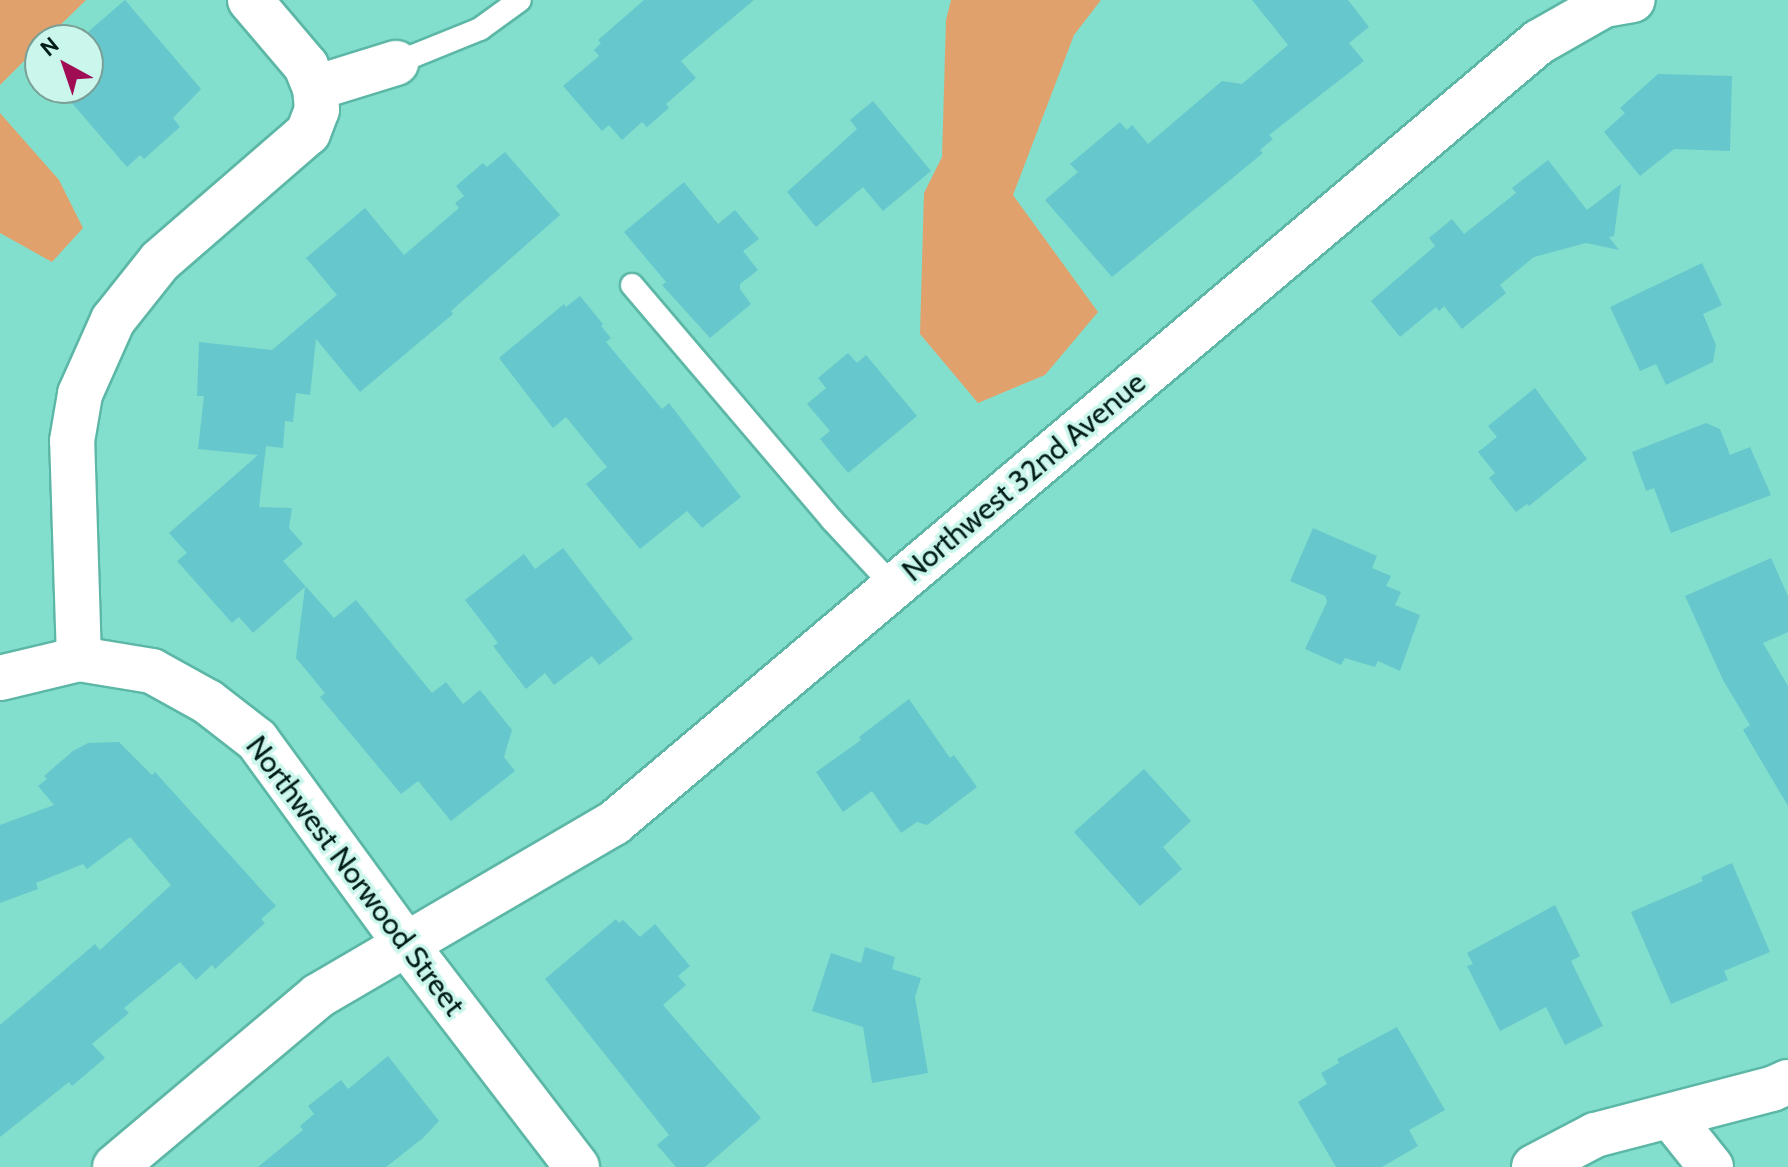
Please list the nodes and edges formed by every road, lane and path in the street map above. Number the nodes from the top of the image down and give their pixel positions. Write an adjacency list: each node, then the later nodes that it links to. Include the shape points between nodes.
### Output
1 (250, 0): 5 (street, via 306,66)
2 (520, 0): 4 (lane, via 480,29)
3 (1633, 0): 7 (street, Northwest 32nd Avenue, via 1604,5 1539,42)
4 (396, 63): 5 (street)
5 (315, 88): 8 (street, via 317,110 308,133 160,261 132,292 96,353 80,394 72,441)
6 (632, 285): 7 (lane)
7 (894, 587): 10 (street, Northwest 32nd Avenue, via 614,823)
8 (79, 659): 9 (street); 10 (street, Northwest Norwood Street, via 152,671 208,702 257,740)
9 (0, 678)
10 (406, 944): 13 (street, Northwest 32nd Avenue, via 318,996); 14 (street, Northwest Norwood Street)
11 (1788, 1082): 12 (street)
12 (1671, 1117): 15 (street, via 1595,1135); 16 (street)
13 (115, 1167)
14 (577, 1167)
15 (1534, 1167)
16 (1711, 1167)

